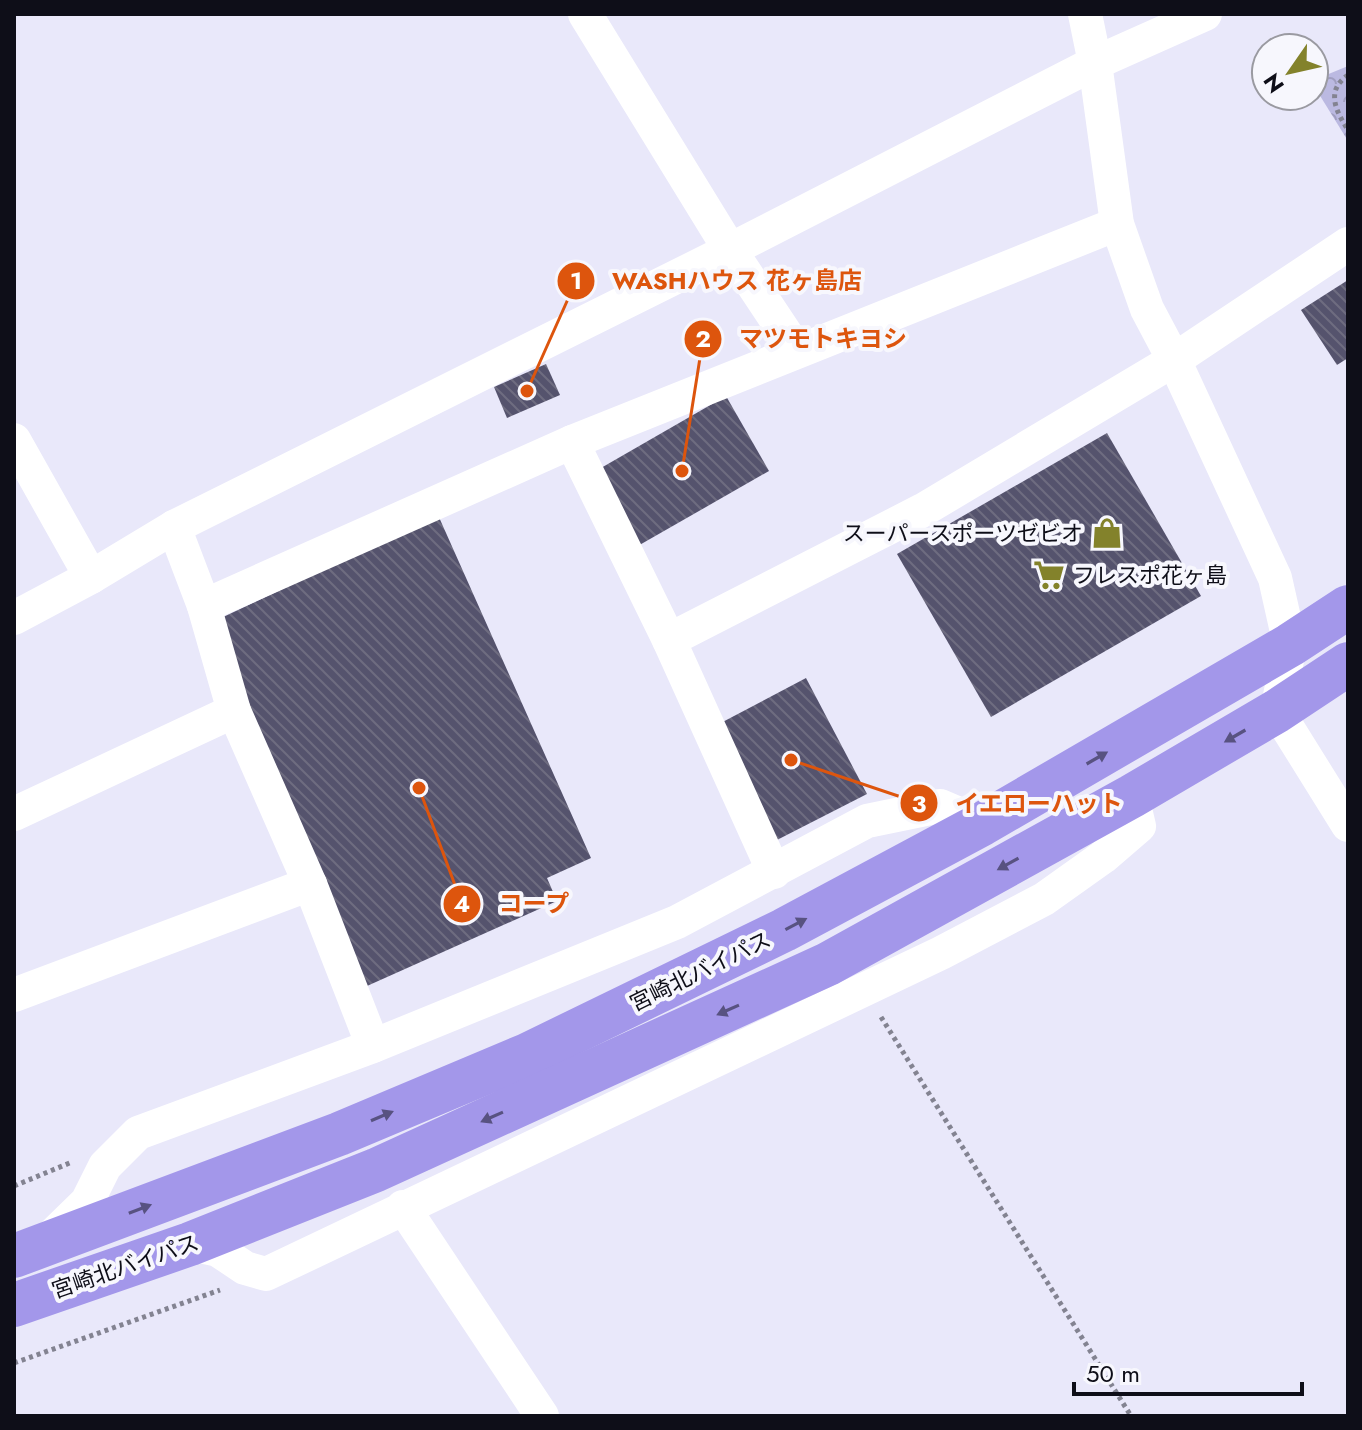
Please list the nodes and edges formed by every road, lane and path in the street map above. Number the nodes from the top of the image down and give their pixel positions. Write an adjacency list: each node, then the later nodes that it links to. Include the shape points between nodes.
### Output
1 (585, 14): 9 (street)
2 (1085, 14): 4 (street)
3 (1205, 14): 4 (street)
4 (1095, 63): 7 (street); 9 (street)
5 (1348, 75): 6 (path, via 1334,99)
6 (1348, 130)
7 (1117, 224): 10 (street); 11 (street, via 1147,309)
8 (1348, 244): 11 (street)
9 (730, 250): 10 (street); 14 (street)
10 (797, 351): 13 (street)
11 (1174, 360): 19 (street, via 923,510); 20 (street, via 1275,578)
12 (14, 440): 15 (street)
13 (572, 442): 16 (street); 19 (street)
14 (174, 527): 15 (street); 16 (street)
15 (91, 577): 18 (street)
16 (204, 606): 22 (street)
17 (1348, 607): 20 (highway, 宮崎北バイパス)
18 (14, 618)
19 (669, 640): 28 (street)
20 (1290, 645): 23 (street); 26 (highway, 宮崎北バイパス, one-way to 20)
21 (1348, 664): 23 (highway, 宮崎北バイパス)
22 (234, 711): 25 (street); 29 (street)
23 (1277, 711): 24 (highway, 宮崎北バイパス, one-way to 24); 27 (street)
24 (1132, 796): 30 (street, via 1139,826 1103,857 1044,899); 34 (highway, 宮崎北バイパス, one-way to 34, via 828,964 376,1170)
25 (14, 814)
26 (982, 824): 28 (street, via 940,806 867,821); 35 (highway, 宮崎北バイパス, one-way to 26, via 339,1134 527,1055 784,930)
27 (1348, 825)
28 (774, 872): 32 (street, via 677,922)
29 (310, 884): 31 (street); 32 (street)
30 (864, 990): 33 (street); 40 (path)
31 (14, 995)
32 (373, 1046): 35 (street, via 138,1133 105,1166 87,1202)
33 (403, 1207): 36 (street); 39 (street)
34 (190, 1244): 36 (street, via 218,1250 245,1268); 37 (highway, 宮崎北バイパス)
35 (28, 1251)
36 (266, 1274): 38 (path)
37 (14, 1305)
38 (14, 1363)
39 (542, 1416)
40 (1131, 1416)

